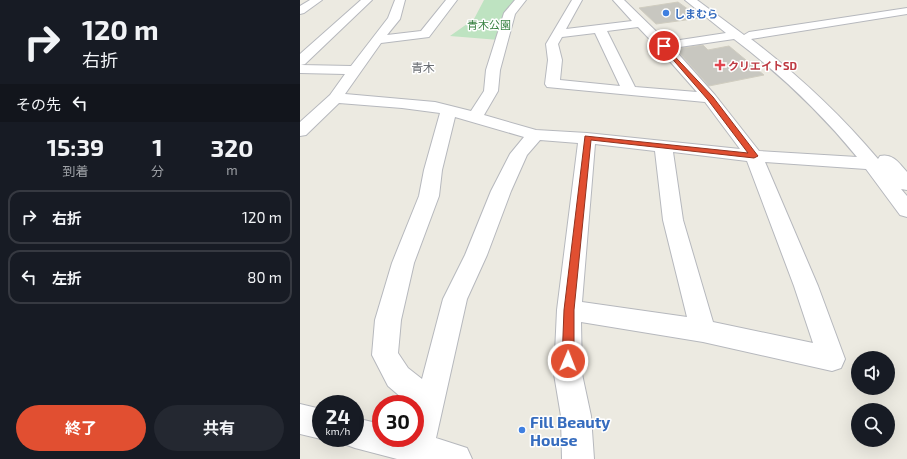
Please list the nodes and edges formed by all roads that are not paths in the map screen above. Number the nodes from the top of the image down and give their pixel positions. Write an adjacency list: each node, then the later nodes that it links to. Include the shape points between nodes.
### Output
1 (317, 0): 10 (street)
2 (366, 0): 18 (street)
3 (400, 0): 16 (street, via 394,19)
4 (452, 0): 16 (street, via 425,34)
5 (521, 0): 25 (street, via 510,13 494,70 491,91)
6 (577, 0): 14 (street)
7 (618, 0): 12 (street)
8 (690, 0): 15 (street)
9 (702, 0): 15 (street)
10 (300, 11)
11 (907, 11): 15 (street)
12 (640, 23): 13 (street); 17 (street)
13 (599, 28): 14 (street); 21 (street)
14 (558, 34): 21 (street, via 552,44 555,60 552,84)
15 (742, 35): 17 (street); 31 (street, via 796,83 846,133); 32 (street, via 814,89)
16 (376, 40): 20 (street)
17 (664, 46): 23 (street)
18 (300, 61)
19 (300, 69): 20 (street)
20 (356, 70): 22 (street)
21 (630, 91): 23 (street)
22 (335, 98): 24 (street, via 402,103); 26 (street)
23 (710, 98): 30 (street)
24 (448, 111): 25 (street); 36 (street, via 429,196 403,263 388,320 385,355 398,377)
25 (475, 117): 27 (street)
26 (300, 131)
27 (535, 135): 28 (street); 36 (street, via 519,154 455,299)
28 (587, 138): 29 (street); 34 (street)
29 (663, 146): 30 (street); 35 (street, via 674,220)
30 (754, 156): 31 (street); 35 (street, via 832,359)
31 (872, 164): 33 (street)
32 (904, 177)
33 (907, 210)
34 (569, 310): 35 (street); 42 (street, via 568,374 576,416)
35 (703, 331)
36 (429, 403): 40 (street)
37 (300, 419): 38 (street)
38 (312, 422)
39 (364, 436): 40 (street)
40 (416, 454): 41 (street)
41 (456, 459)
42 (578, 459)

